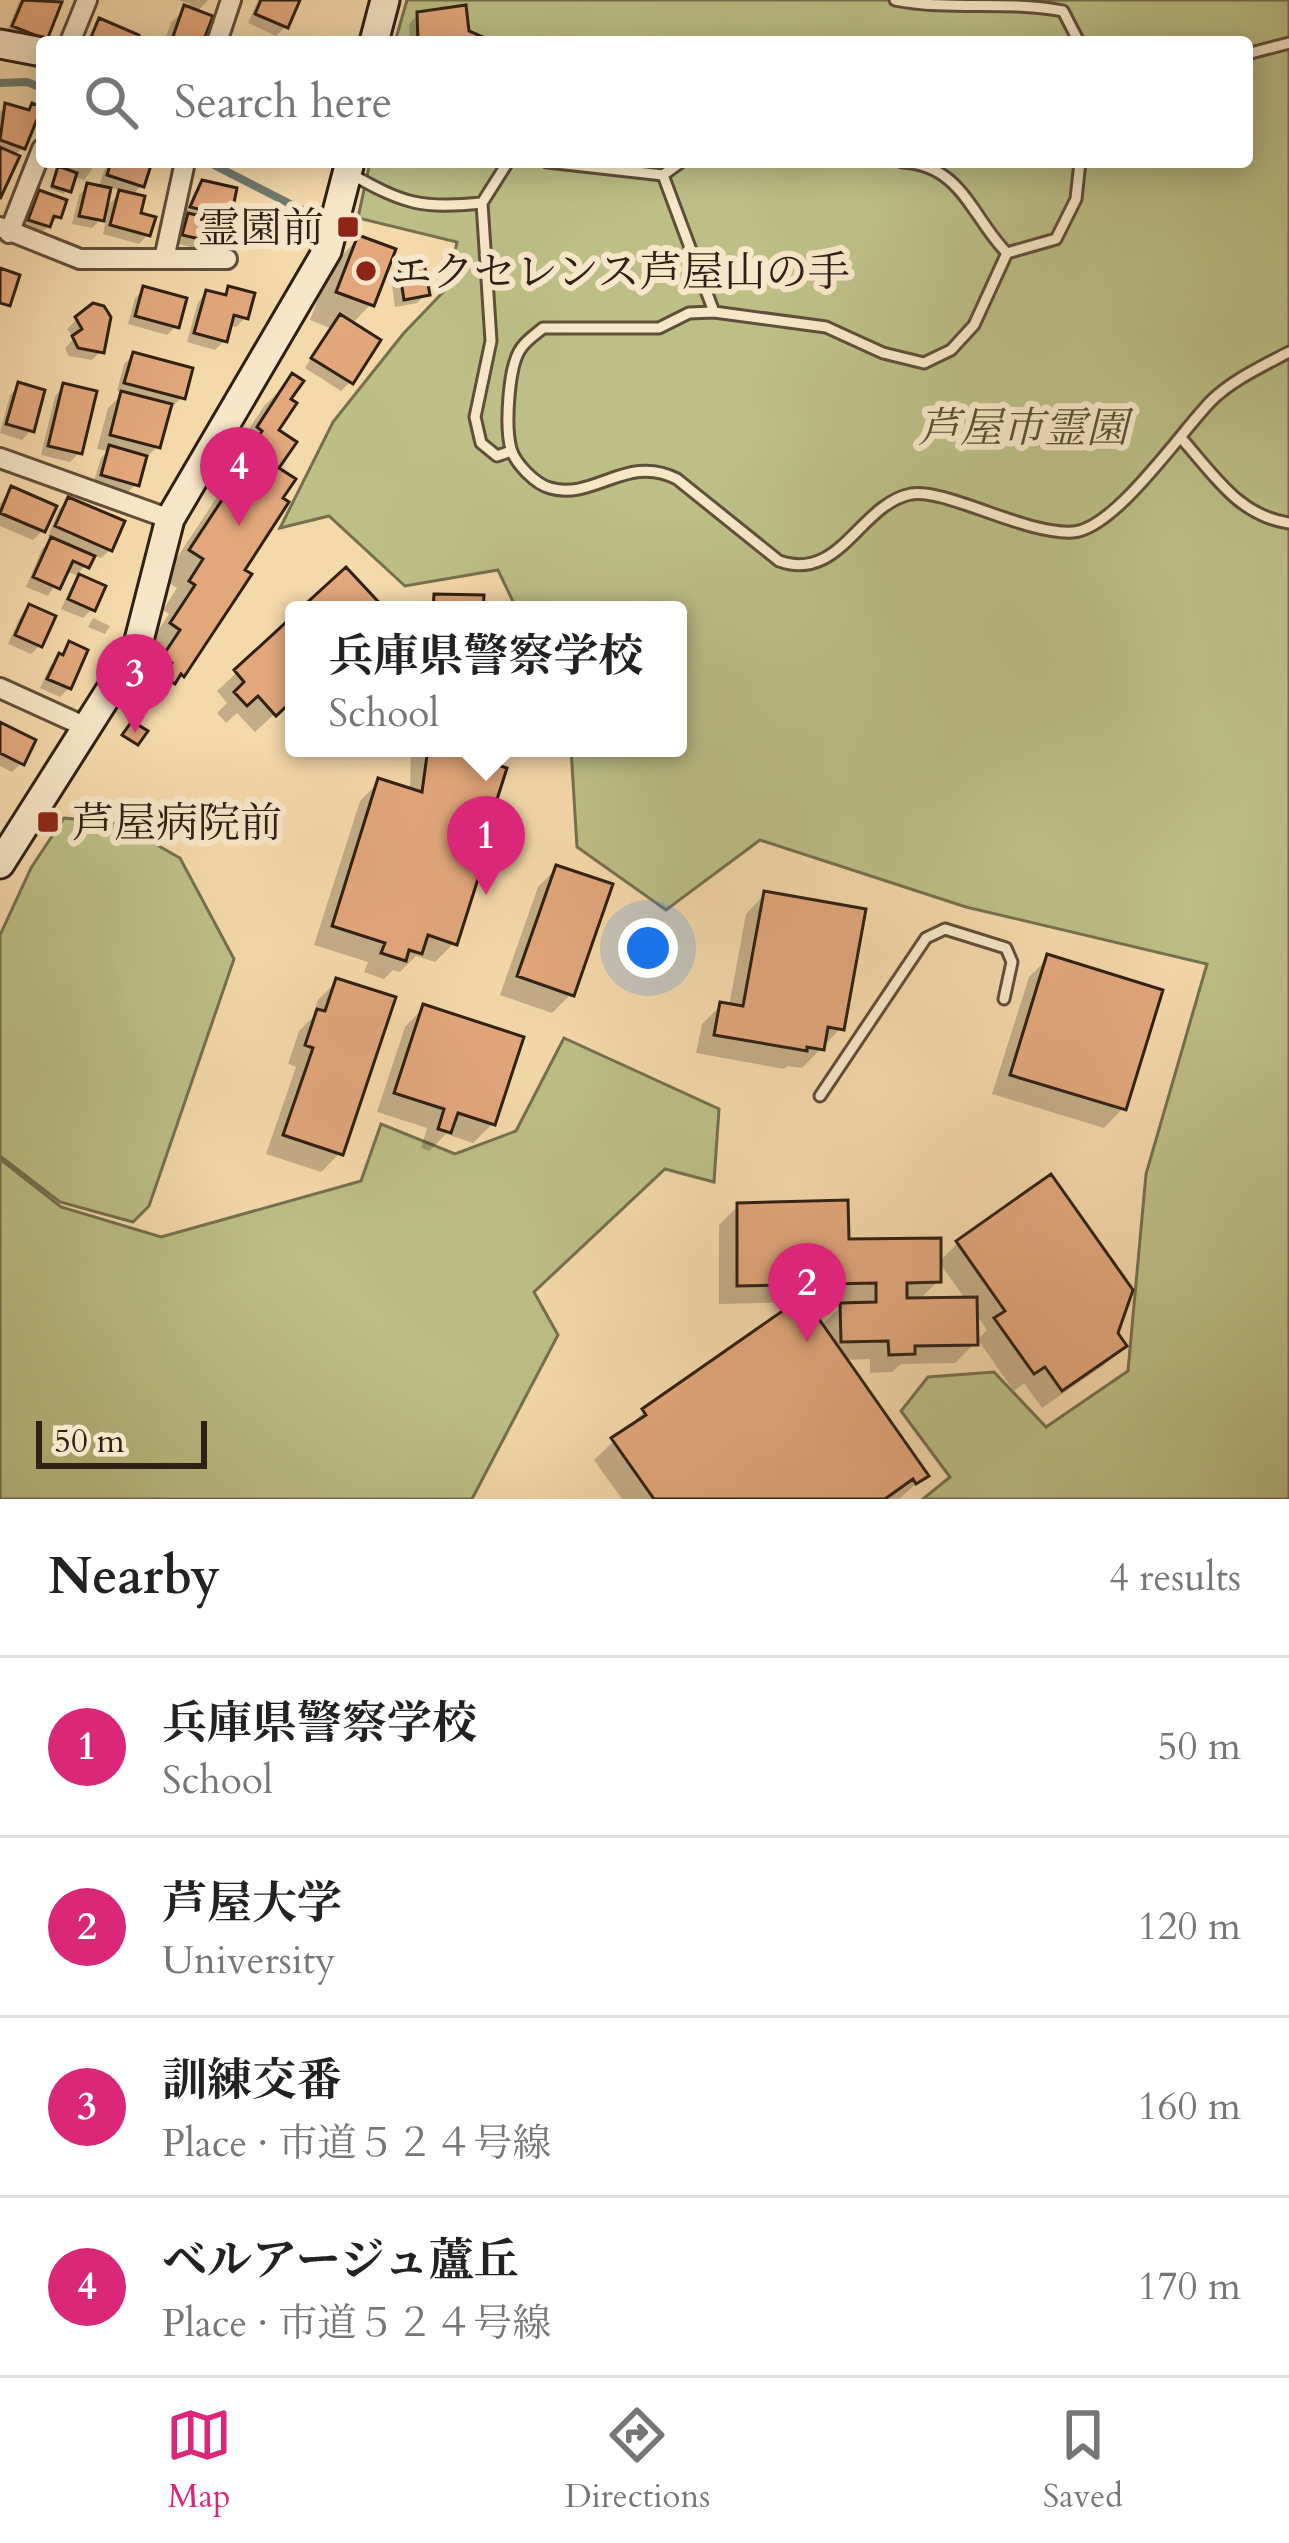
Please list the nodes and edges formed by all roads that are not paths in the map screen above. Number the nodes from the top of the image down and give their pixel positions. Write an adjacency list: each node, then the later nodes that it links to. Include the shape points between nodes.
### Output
1 (87, 0): 5 (street)
2 (231, 0): 6 (street)
3 (385, 0): 7 (street)
4 (895, 0): 8 (lane, via 1037,4 1063,10)
5 (72, 36)
6 (219, 36)
7 (376, 36)
8 (1076, 36)
9 (1289, 43): 12 (lane)
10 (0, 44): 11 (street)
11 (36, 51)
12 (1253, 52)
13 (36, 162): 24 (street)
14 (184, 168): 26 (street)
15 (349, 168): 33 (street, via 327,251)
16 (350, 168): 23 (lane, via 396,200 436,207)
17 (504, 168): 23 (lane)
18 (597, 168): 22 (lane)
19 (673, 168): 22 (lane)
20 (926, 168): 25 (lane, via 954,183)
21 (1079, 168): 25 (lane, via 1076,199 1056,239)
22 (663, 176): 28 (lane)
23 (482, 202): 31 (lane, via 490,341 475,417 481,443 497,456)
24 (5, 230): 26 (street, via 80,259)
25 (1006, 253): 28 (lane, via 974,325 924,363 826,327)
26 (164, 259): 27 (street)
27 (227, 259)
28 (714, 312): 31 (lane, via 658,328 543,328 519,349 509,393)
29 (1289, 352): 30 (lane, via 1212,400)
30 (1182, 439): 31 (lane, via 1108,518 1078,532 913,494 826,558 798,568 661,471 548,488); 34 (lane, via 1243,508)
31 (511, 451)
32 (0, 458): 33 (street)
33 (170, 519): 36 (street, via 137,648)
34 (1289, 523)
35 (0, 688): 36 (street)
36 (88, 728): 37 (street)
37 (0, 864)
38 (1004, 1000): 39 (lane, via 1012,962 1006,948 945,929 926,938)
39 (820, 1096)

